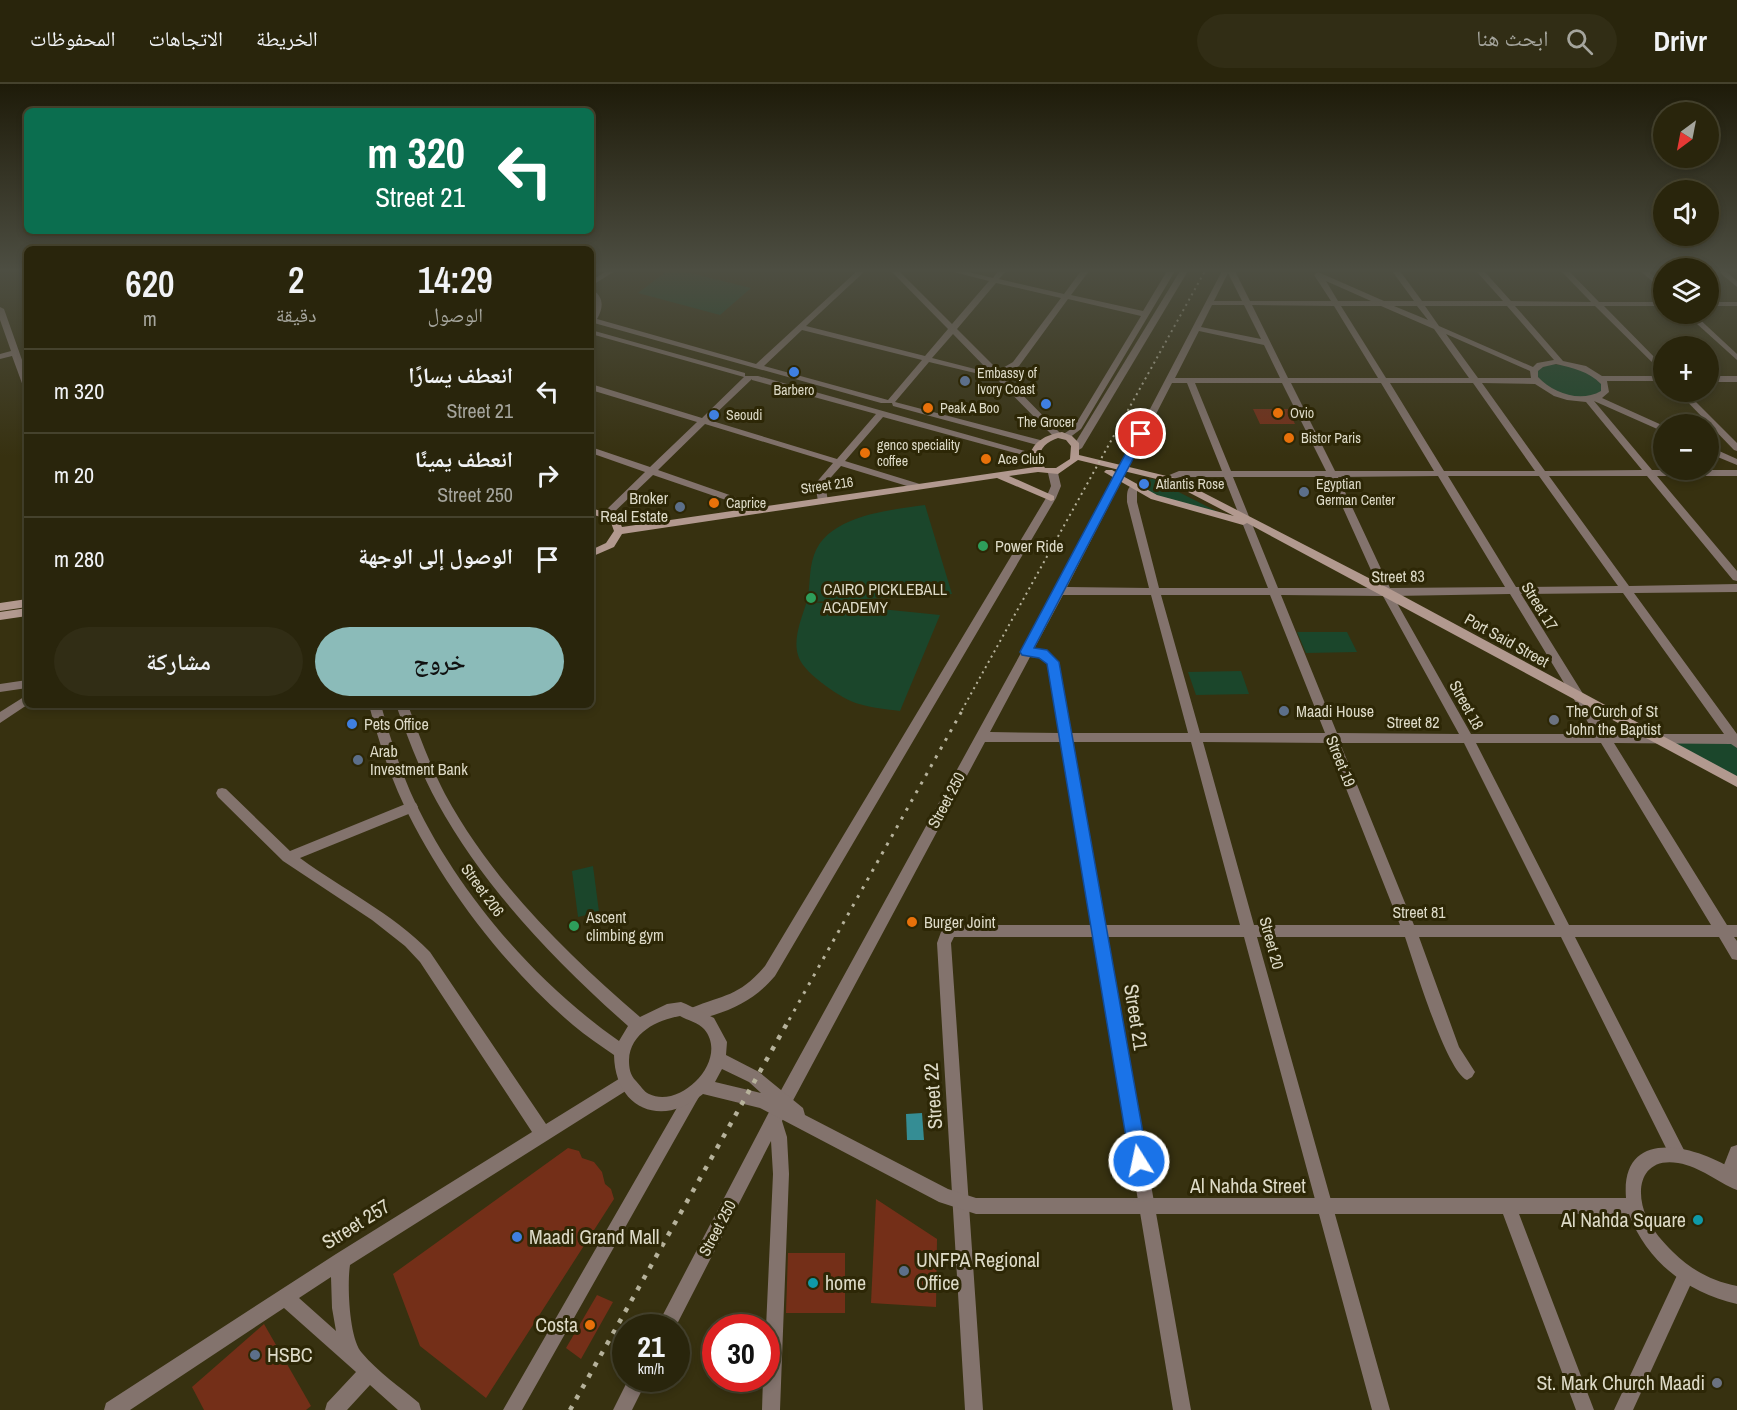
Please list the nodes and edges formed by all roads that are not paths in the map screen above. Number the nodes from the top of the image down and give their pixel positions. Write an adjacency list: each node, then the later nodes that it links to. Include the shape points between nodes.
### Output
1 (9, 333): 21 (street)
2 (594, 333): 31 (street)
3 (635, 333): 27 (street)
4 (795, 333): 27 (street)
5 (824, 333): 24 (street)
6 (949, 333): 24 (street)
7 (956, 333): 29 (street)
8 (1039, 333): 29 (street, via 1016,364)
9 (1133, 333): 49 (street, via 1077,429)
10 (1148, 333): 55 (street)
11 (1193, 333): 36 (street, Street 250)
12 (1218, 333): 20 (street)
13 (1262, 333): 20 (street, Street 18)
14 (1354, 333): 39 (street, Street 17)
15 (1440, 333): 40 (street)
16 (1449, 333): 28 (street)
17 (1535, 333): 26 (street)
18 (1625, 333): 25 (street)
19 (1710, 333): 23 (street)
20 (1267, 343): 38 (street, Street 18)
21 (15, 350): 22 (street); 30 (street)
22 (0, 355)
23 (1737, 358)
24 (927, 359): 29 (street); 44 (street)
25 (1653, 361)
26 (1562, 363): 28 (street, via 1544,364); 32 (street, via 1584,368)
27 (759, 366): 31 (street, via 743,369); 31 (street, via 765,374); 44 (street)
28 (1534, 370): 41 (street)
29 (996, 372): 49 (street)
30 (24, 377)
31 (748, 377): 46 (street); 47 (street)
32 (1601, 378): 33 (street); 43 (street, via 1607,388 1602,396)
33 (1653, 379)
34 (1719, 379): 35 (street)
35 (1737, 379)
36 (1169, 380): 37 (street); 60 (street, Street 250)
37 (1190, 380): 38 (street); 64 (street, Street 19)
38 (1285, 380): 39 (street); 65 (street, Street 18)
39 (1383, 381): 40 (street); 66 (street, Street 17)
40 (1475, 381): 41 (street); 62 (street)
41 (1537, 381): 43 (street, via 1562,395)
42 (594, 388): 47 (street)
43 (1592, 398): 48 (street); 67 (street)
44 (890, 402): 46 (street, via 897,410); 46 (street, via 875,404 873,408); 50 (street)
45 (1692, 402): 51 (street)
46 (881, 414): 54 (street); 56 (street)
47 (702, 422): 56 (street); 59 (street)
48 (1653, 424)
49 (1062, 436): 50 (main road); 55 (main road)
50 (1041, 443): 54 (main road)
51 (1737, 448)
52 (594, 451): 59 (street)
53 (1719, 454): 57 (street)
54 (1034, 455): 58 (main road)
55 (1075, 456): 60 (main road, Port Said Street); 61 (main road)
56 (838, 462): 70 (street); 73 (street, via 820,484)
57 (1737, 462)
58 (1039, 470): 61 (main road); 68 (main road, Street 216)
59 (652, 471): 74 (street); 76 (street)
60 (1121, 472): 69 (main road, Port Said Street); 71 (main road, Port Said Street); 85 (street, Street 250)
61 (1053, 473): 72 (street, via 1056,486)
62 (1542, 473): 66 (street); 67 (street); 83 (street)
63 (1737, 473): 67 (street)
64 (1227, 474): 65 (street); 69 (street, via 1179,474); 77 (street, Street 19)
65 (1332, 474): 66 (street); 87 (street, Street 18)
66 (1440, 474): 82 (street, Street 17)
67 (1650, 474): 80 (street)
68 (999, 475): 70 (main road, Street 216); 72 (main road)
69 (1167, 478): 77 (main road, Port Said Street)
70 (920, 487): 73 (main road, Street 216)
71 (1136, 487): 77 (main road, Port Said Street, via 1170,503); 86 (street, Street 20, via 1132,502)
72 (1051, 498): 118 (street, via 770,971 748,995)
73 (823, 501): 74 (main road, Street 216)
74 (764, 510): 78 (main road, Street 216)
75 (594, 512): 76 (main road)
76 (607, 514): 78 (main road, via 614,518)
77 (1245, 520): 84 (street, Street 19); 87 (main road, Port Said Street)
78 (619, 531): 79 (main road, via 610,545)
79 (594, 553)
80 (1737, 578)
81 (1737, 588): 83 (street, Street 83)
82 (1511, 589): 83 (street, Street 83); 87 (street, Street 83); 95 (street, Street 17)
83 (1626, 589): 107 (street)
84 (1272, 590): 86 (street, Street 83); 87 (street, Street 83); 103 (street, Street 19)
85 (1060, 591): 86 (street, Street 83); 92 (street, Street 250)
86 (1155, 591): 102 (street, Street 20)
87 (1386, 592): 95 (main road, Port Said Street); 104 (street, Street 18)
88 (24, 603): 89 (main road)
89 (0, 607)
90 (24, 612): 91 (main road)
91 (0, 616)
92 (1026, 652): 100 (street, Street 250); 101 (street, Street 21, via 1042,654 1053,662)
93 (24, 684): 94 (street)
94 (0, 688)
95 (1578, 698): 105 (street, Street 17); 106 (main road, Port Said Street)
96 (24, 701): 99 (street)
97 (376, 708): 110 (street, Street 206, via 392,763)
98 (403, 708): 119 (street, Street 206, via 443,801 504,890 587,982)
99 (0, 718)
100 (980, 737): 101 (street, Street 82); 125 (street, Street 250)
101 (1066, 737): 102 (street, Street 82); 112 (street, Street 21)
102 (1196, 737): 103 (street, Street 82); 113 (street, Street 20)
103 (1332, 738): 104 (street, Street 82); 114 (street, Street 19)
104 (1467, 738): 105 (street, Street 82); 115 (street, Street 18)
105 (1604, 739): 106 (street, Street 82); 116 (street, Street 17)
106 (1656, 739): 107 (street, Street 82); 108 (main road, Port Said Street)
107 (1736, 740)
108 (1737, 782)
109 (222, 793): 111 (street)
110 (412, 807): 111 (street); 120 (street, Street 206, via 460,888 492,931 573,1016)
111 (288, 857): 126 (street, via 410,940)
112 (1101, 930): 113 (street, Street 81); 130 (street, Street 22, via 955,930 946,936); 133 (street, Street 21)
113 (1250, 930): 114 (street, Street 81); 134 (street, Street 20)
114 (1409, 930): 115 (street, Street 81); 122 (street, Street 19, via 1456,1059)
115 (1565, 930): 116 (street, Street 81); 128 (street, Street 18)
116 (1730, 931): 117 (street, Street 17)
117 (1737, 954)
118 (696, 1013): 119 (street, via 664,1010); 121 (street, via 715,1031)
119 (638, 1025): 120 (street)
120 (623, 1053): 123 (street, via 622,1068)
121 (719, 1059): 124 (street, via 711,1079); 125 (street, Al Nahda Street, via 754,1077)
122 (1467, 1072)
123 (627, 1082): 124 (street, via 633,1091 654,1103 672,1103); 126 (street, Street 257)
124 (697, 1092): 125 (street, Al Nahda Street, via 743,1095); 146 (street)
125 (780, 1110): 130 (street, Al Nahda Street); 139 (street, Street 250); 148 (street)
126 (543, 1134): 135 (street, Street 257)
127 (1737, 1153): 129 (street)
128 (1678, 1154): 129 (street, via 1694,1157); 132 (street, via 1646,1161 1637,1172 1633,1188)
129 (1733, 1178)
130 (961, 1202): 133 (street, Al Nahda Street, via 993,1207); 149 (street, Street 22)
131 (1508, 1206): 132 (street, Al Nahda Street); 134 (street, Al Nahda Street); 152 (street)
132 (1635, 1206): 136 (street, via 1645,1230)
133 (1147, 1207): 134 (street, Al Nahda Street); 150 (street, Street 21)
134 (1324, 1207): 151 (street, Street 20)
135 (342, 1260): 138 (street, Street 257); 140 (street, via 338,1282 340,1308)
136 (1686, 1275): 137 (street, via 1707,1287); 153 (street)
137 (1737, 1295)
138 (285, 1297): 140 (street); 143 (street, Street 257)
139 (672, 1314)
140 (353, 1358): 141 (street)
141 (369, 1372): 144 (street); 145 (street)
142 (632, 1392): 147 (street)
143 (113, 1410)
144 (334, 1410)
145 (412, 1410)
146 (512, 1410)
147 (622, 1410)
148 (771, 1410)
149 (974, 1410)
150 (1182, 1410)
151 (1381, 1410)
152 (1585, 1410)
153 (1623, 1410)

